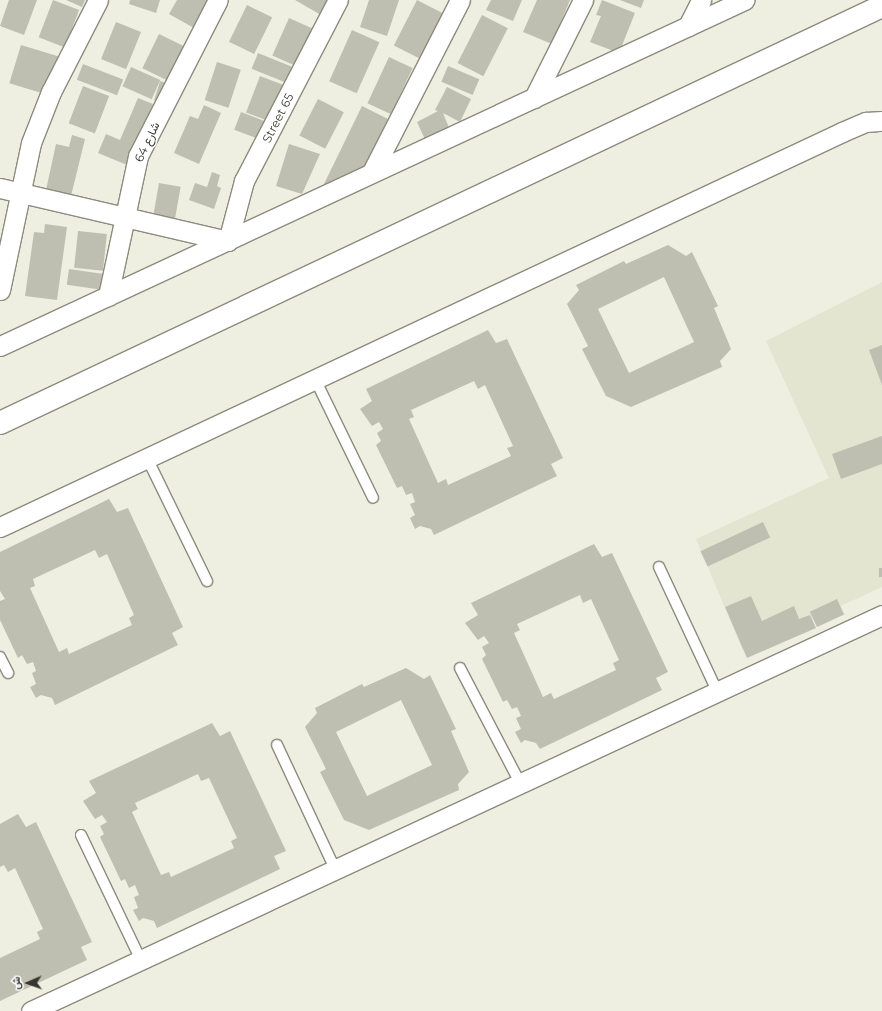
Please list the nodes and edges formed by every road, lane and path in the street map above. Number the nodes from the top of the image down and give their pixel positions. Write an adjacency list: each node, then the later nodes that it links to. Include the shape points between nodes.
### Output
1 (98, 0): 14 (street, via 39,120)
2 (218, 0): 15 (street, شارع 64, via 138,156)
3 (338, 0): 16 (street, Street 65, via 244,181)
4 (460, 0): 12 (street)
5 (583, 0): 10 (street)
6 (701, 0): 9 (street)
7 (744, 0): 9 (street)
8 (877, 9): 21 (main road)
9 (688, 26): 10 (street)
10 (534, 98): 12 (street)
11 (882, 121): 20 (street, via 866,122 842,132)
12 (372, 172): 16 (street)
13 (0, 188): 14 (street)
14 (20, 193): 15 (street); 17 (street)
15 (124, 215): 16 (street); 18 (street, شارع 64)
16 (228, 241): 18 (street)
17 (0, 290)
18 (108, 296): 19 (street)
19 (0, 346)
20 (315, 379): 22 (street); 23 (lane)
21 (0, 423)
22 (147, 458): 24 (street); 26 (lane)
23 (373, 498)
24 (0, 527)
25 (658, 567): 31 (lane)
26 (207, 581)
27 (882, 614): 31 (street)
28 (0, 657): 30 (lane)
29 (460, 668): 33 (lane)
30 (8, 673)
31 (717, 691): 33 (street)
32 (277, 745): 35 (lane)
33 (520, 783): 35 (street)
34 (81, 835): 36 (lane)
35 (335, 869): 36 (street)
36 (140, 960): 37 (street)
37 (31, 1011)

